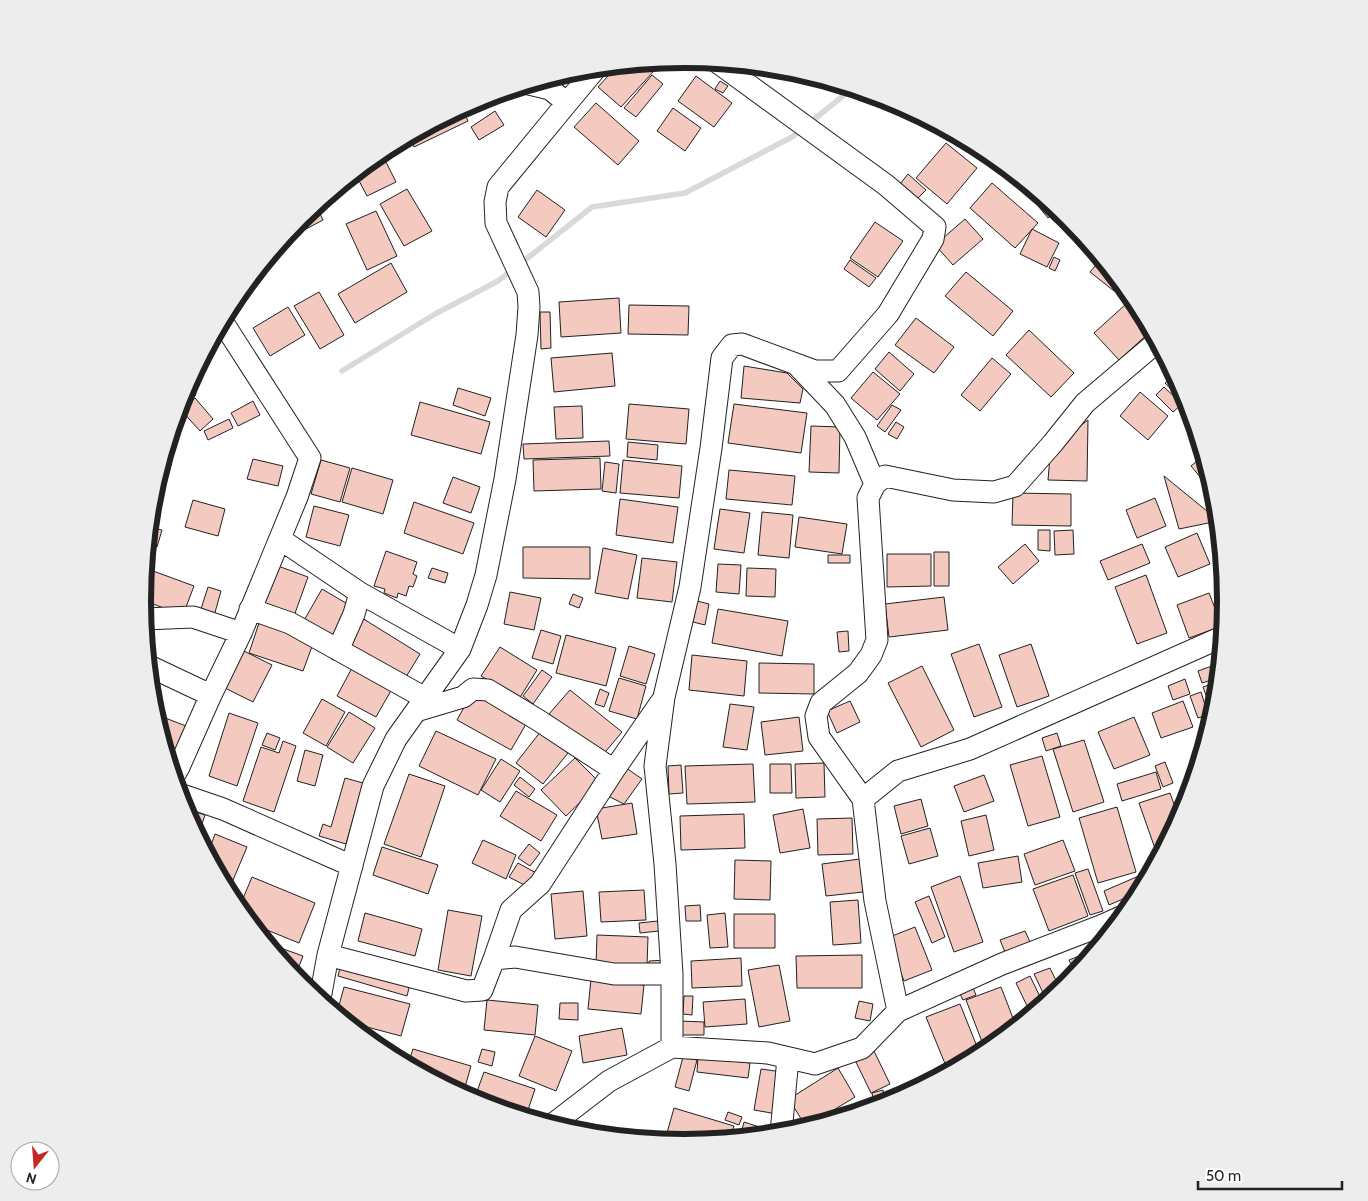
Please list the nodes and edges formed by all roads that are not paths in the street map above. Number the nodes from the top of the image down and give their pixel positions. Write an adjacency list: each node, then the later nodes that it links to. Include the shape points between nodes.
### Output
1 (728, 70): 8 (street, via 886,185 936,227 933,239 888,314)
2 (589, 76): 4 (street)
3 (542, 87): 4 (street, via 550,89)
4 (567, 103): 18 (street, via 498,188 495,202 496,223 528,292 528,335 486,575)
5 (226, 327): 11 (street, via 310,458)
6 (1152, 346): 10 (street, via 1084,402 1015,486 994,492 953,490 885,476)
7 (796, 364): 8 (street, via 816,371); 9 (street); 22 (street, via 742,344 732,345 722,358 690,587)
8 (838, 371): 9 (street)
9 (835, 405): 10 (street, via 855,437)
10 (875, 484): 27 (street, via 868,498 877,640 858,673 821,703 816,716 819,737)
11 (280, 540): 12 (street); 13 (street)
12 (360, 593): 17 (street); 18 (street)
13 (250, 609): 15 (street); 17 (street, via 290,623)
14 (152, 619): 15 (street, via 193,617)
15 (241, 633): 20 (street)
16 (1215, 640): 27 (street, via 970,749 898,771)
17 (338, 650): 23 (street)
18 (455, 655): 21 (street); 23 (street)
19 (156, 669): 20 (street)
20 (210, 697): 24 (street)
21 (463, 697): 23 (street); 25 (street, via 473,688 488,690)
22 (664, 697): 25 (street); 32 (street, via 655,766)
23 (421, 704): 28 (street, via 396,739 373,786)
24 (178, 769)
25 (614, 770): 31 (street, via 540,884 511,910)
26 (189, 798): 28 (street)
27 (863, 799): 34 (street, via 875,901)
28 (352, 866): 30 (street)
29 (1109, 922): 34 (street, via 1002,964)
30 (328, 955): 31 (street, via 466,991 482,990); 33 (street)
31 (494, 959): 32 (street, via 515,957 614,974)
32 (672, 974): 35 (street)
33 (322, 990)
34 (898, 1011): 36 (street, via 862,1048 815,1064)
35 (672, 1047): 36 (street, via 768,1053); 37 (street, via 609,1080)
36 (788, 1058): 38 (street)
37 (560, 1118)
38 (782, 1124)

